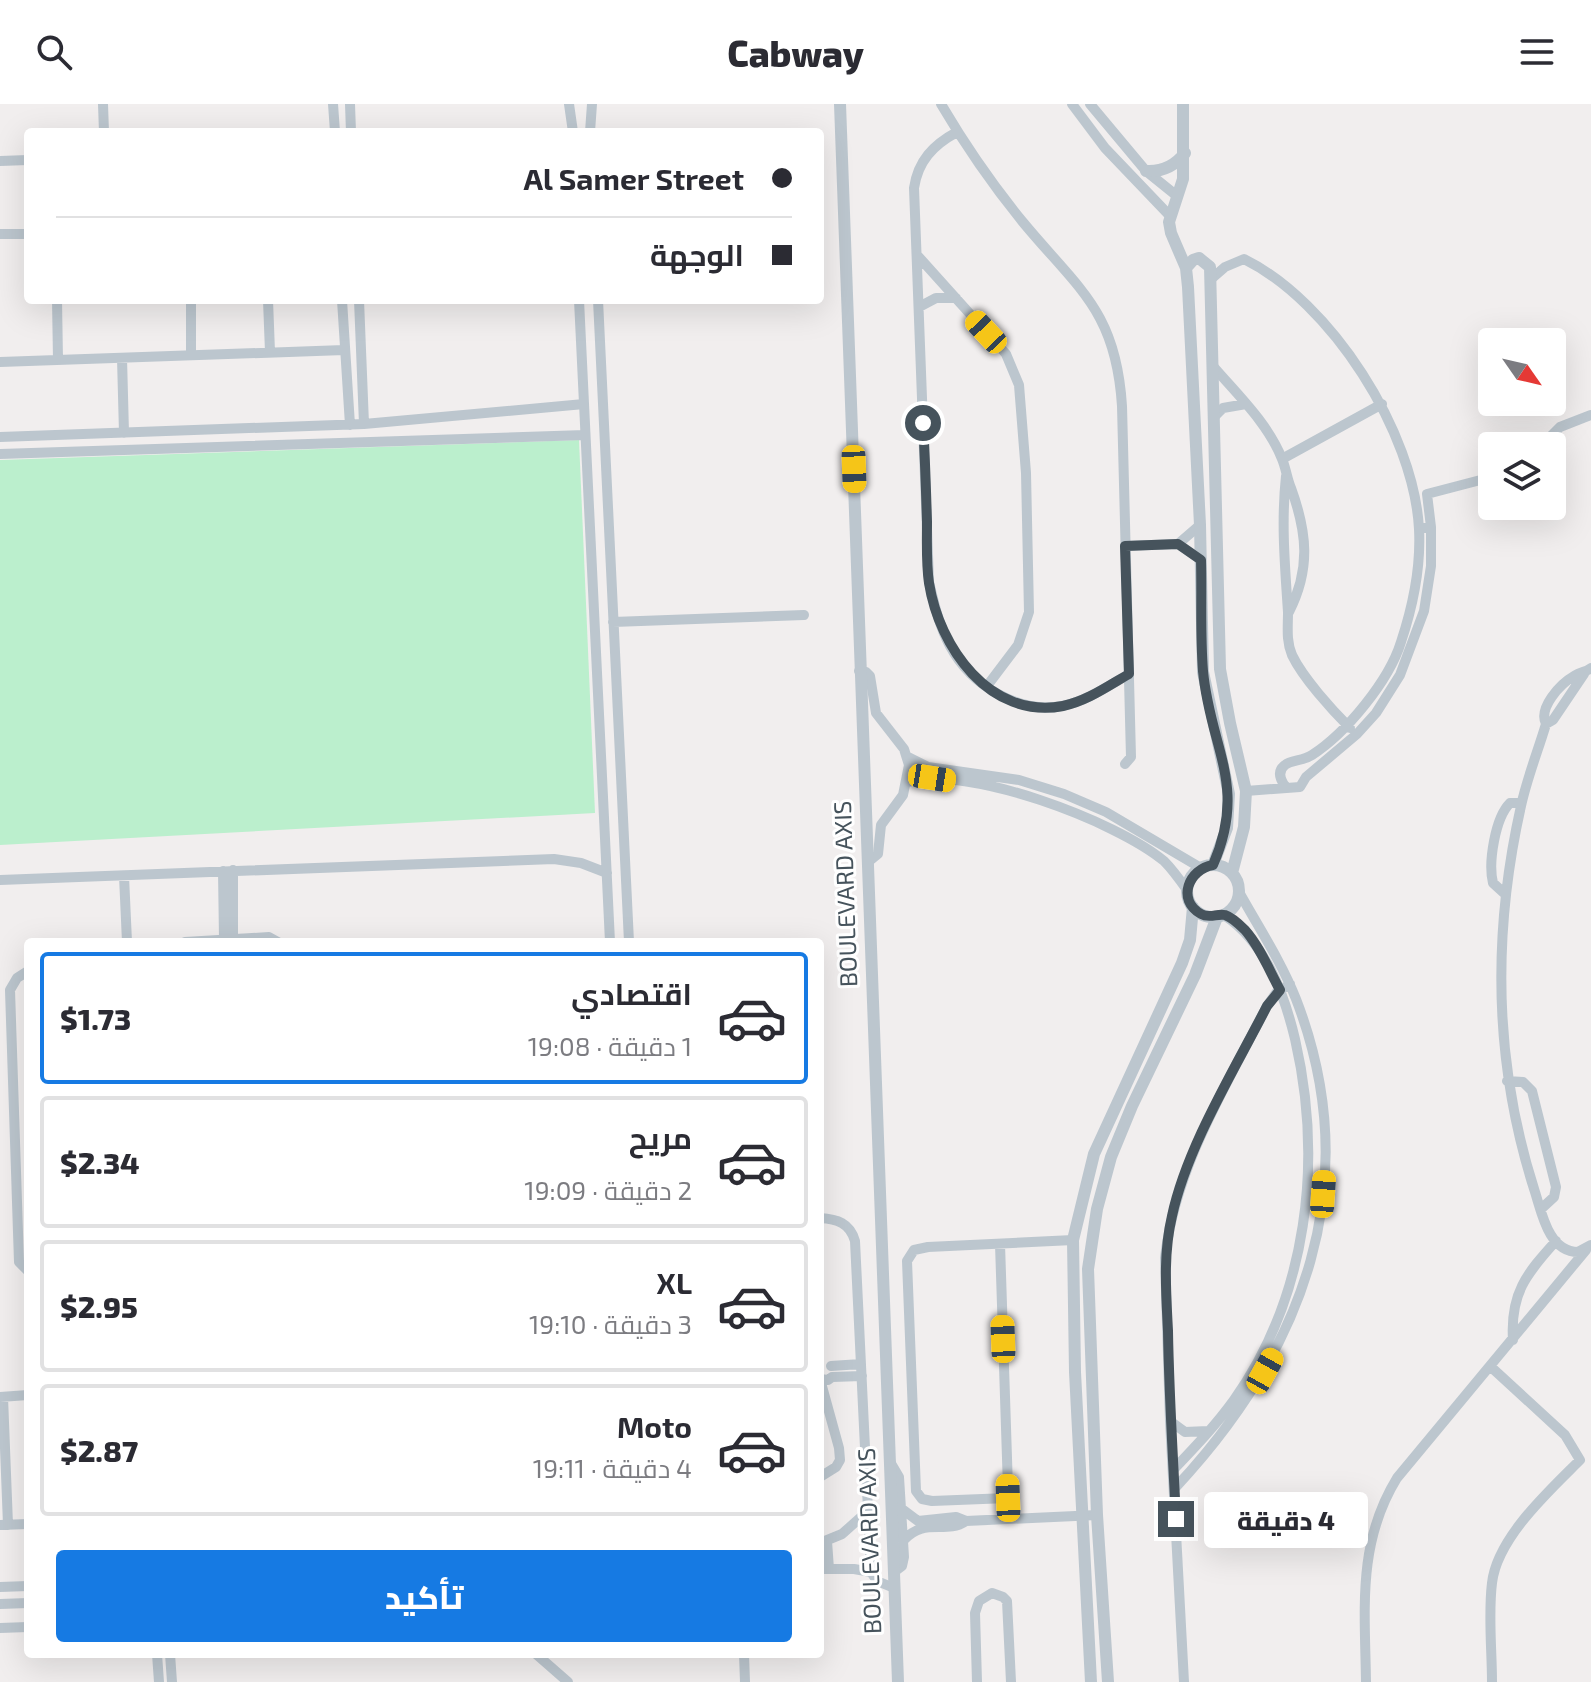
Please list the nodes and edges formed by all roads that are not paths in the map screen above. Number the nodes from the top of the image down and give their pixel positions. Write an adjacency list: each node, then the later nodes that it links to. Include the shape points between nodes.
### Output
1 (103, 104): 11 (street)
2 (333, 104): 12 (street)
3 (350, 104): 13 (street)
4 (569, 104): 14 (street)
5 (592, 104): 15 (street)
6 (840, 104): 68 (street, BOULEVARD AXIS)
7 (941, 104): 16 (street)
8 (1072, 104): 22 (street, via 1105,148)
9 (1090, 104): 20 (street)
10 (1183, 104): 17 (street)
11 (104, 128)
12 (335, 128)
13 (351, 128)
14 (572, 128)
15 (590, 128)
16 (957, 132): 25 (street, via 932,149 918,171); 63 (street, via 1020,218 1083,289 1108,333 1120,369)
17 (1185, 153): 20 (street, via 1171,166); 21 (street)
18 (24, 160): 19 (street)
19 (0, 161)
20 (1146, 171): 21 (street)
21 (1177, 196): 22 (street)
22 (1170, 216): 26 (street, via 1171,233)
23 (0, 234): 24 (street)
24 (24, 234)
25 (917, 255): 28 (street); 36 (street)
26 (1186, 268): 27 (street, via 1199,258 1210,267); 59 (street)
27 (1210, 280): 43 (street); 46 (street, via 1244,259 1274,277 1338,339)
28 (956, 298): 36 (street, via 936,298); 71 (street, via 1010,360 1021,403 1029,612 1018,645)
29 (57, 304): 41 (street)
30 (191, 304): 39 (street)
31 (268, 304): 38 (street)
32 (342, 304): 37 (street)
33 (359, 304): 49 (street)
34 (579, 304): 44 (street)
35 (598, 304): 67 (street)
36 (919, 307): 71 (street, via 929,582 950,648)
37 (344, 350): 38 (street); 50 (street)
38 (270, 352): 39 (street)
39 (191, 355): 40 (street)
40 (122, 358): 41 (street); 52 (street)
41 (58, 360): 42 (street)
42 (0, 362)
43 (1212, 365): 45 (street); 48 (street)
44 (584, 404): 49 (street); 53 (street)
45 (1246, 404): 48 (street, via 1223,408); 56 (street)
46 (1382, 404): 56 (street); 61 (street, via 1407,470)
47 (1591, 415): 51 (street)
48 (1213, 418): 80 (street, via 1220,669)
49 (364, 424): 50 (street)
50 (350, 425): 52 (street)
51 (1555, 432)
52 (124, 433): 54 (street)
53 (585, 435): 55 (street); 85 (street)
54 (0, 437)
55 (0, 454)
56 (1282, 459): 57 (street)
57 (1286, 476): 65 (street); 65 (street, via 1306,548 1302,580)
58 (1478, 481): 60 (street, via 1427,494)
59 (1200, 525): 62 (street); 64 (street)
60 (1431, 527): 61 (street); 73 (street, via 1429,589 1418,633 1394,684)
61 (1419, 528): 72 (street, via 1412,607 1400,647)
62 (1178, 544): 63 (street); 64 (street)
63 (1125, 546): 70 (street)
64 (1201, 560): 83 (street, via 1203,672 1229,794 1227,828)
65 (1288, 614): 72 (street, via 1291,652)
66 (804, 615): 67 (street)
67 (613, 622): 98 (street)
68 (859, 671): 74 (street, via 870,676 876,713); 82 (street, BOULEVARD AXIS)
69 (1587, 671): 81 (street, via 1553,695)
70 (1129, 674): 71 (street, via 1083,700 1046,708 1017,704); 76 (street, via 1131,757)
71 (987, 686)
72 (1347, 725): 73 (street); 75 (street)
73 (1357, 734): 77 (street)
74 (908, 757): 78 (street); 83 (street, via 928,767 998,776 1064,794)
75 (1299, 763): 77 (street); 79 (street, via 1284,765 1280,780)
76 (1125, 764)
77 (1306, 777): 79 (street, via 1297,788)
78 (908, 782): 82 (street, via 881,825 877,857); 89 (street, via 927,777 996,788 1070,810 1145,848)
79 (1285, 786): 80 (street)
80 (1246, 791): 86 (street, via 1244,827)
81 (1521, 803): 91 (street); 91 (street, via 1510,803 1501,815 1491,863 1493,883)
82 (867, 863): 119 (street, BOULEVARD AXIS)
83 (1207, 866): 86 (street); 89 (street, via 1191,877)
84 (228, 871): 85 (street, via 554,859); 87 (street); 95 (street)
85 (607, 873): 97 (street)
86 (1232, 873): 90 (street)
87 (124, 876): 88 (street); 94 (street)
88 (0, 880)
89 (1187, 890): 92 (street)
90 (1239, 892): 93 (street, via 1233,908); 100 (street)
91 (1504, 893): 101 (street, via 1499,975)
92 (1193, 907): 93 (street, via 1203,915); 104 (street, via 1182,963 1094,1154)
93 (1220, 916): 100 (street, via 1247,932); 126 (street, via 1121,1131 1097,1209 1087,1296)
94 (127, 938)
95 (228, 938): 96 (street)
96 (271, 938)
97 (610, 938)
98 (629, 938)
99 (24, 974): 108 (street, via 10,990 19,1262)
100 (1285, 987): 117 (street, via 1267,1006 1206,1126 1172,1213 1165,1258); 118 (street, via 1307,1100 1309,1166 1303,1225 1290,1282 1269,1337 1243,1386); 122 (street, via 1311,1046 1322,1102 1325,1171 1314,1247 1293,1315 1265,1371 1231,1422)
101 (1507, 1081): 102 (street); 102 (street, via 1523,1082 1532,1091 1556,1187)
102 (1541, 1209): 105 (street)
103 (824, 1219): 111 (street, via 838,1221 854,1235)
104 (1073, 1240): 106 (street); 127 (street)
105 (1556, 1241): 107 (street, via 1570,1252); 109 (street, via 1521,1284)
106 (1000, 1244): 123 (street); 123 (street, via 921,1248 907,1261 913,1465 916,1491 927,1501)
107 (1590, 1246): 109 (street)
108 (24, 1267)
109 (1513, 1340): 110 (street)
110 (1491, 1367): 158 (street, via 1397,1478 1379,1515 1365,1567); 159 (street, via 1565,1435 1580,1460 1524,1520 1499,1559 1492,1584)
111 (862, 1370): 112 (street); 125 (street)
112 (825, 1374): 114 (street)
113 (24, 1395): 116 (street)
114 (824, 1395)
115 (824, 1395): 121 (street, via 840,1454 836,1467)
116 (2, 1397): 131 (street)
117 (1170, 1421): 118 (street, via 1185,1432); 120 (street)
118 (1210, 1430): 120 (street)
119 (889, 1460): 124 (street, via 899,1477); 136 (street, BOULEVARD AXIS)
120 (1174, 1469): 122 (street)
121 (824, 1474)
122 (1175, 1488): 157 (street)
123 (1008, 1498): 128 (street)
124 (901, 1508): 129 (street, via 918,1521); 132 (street)
125 (869, 1510): 133 (street, via 850,1529); 135 (street)
126 (1097, 1515): 127 (street); 156 (street)
127 (1082, 1516): 128 (street); 155 (street)
128 (1009, 1519): 129 (street, via 959,1526)
129 (944, 1522): 132 (street, via 922,1527)
130 (24, 1524): 131 (street)
131 (4, 1525)
132 (904, 1540): 136 (street, via 903,1563)
133 (824, 1542)
134 (824, 1569): 135 (street)
135 (871, 1572): 139 (street)
136 (894, 1572): 139 (street, BOULEVARD AXIS)
137 (24, 1586): 138 (street)
138 (0, 1587)
139 (894, 1588): 152 (street, BOULEVARD AXIS)
140 (24, 1603): 141 (street)
141 (0, 1604)
142 (24, 1627): 143 (street)
143 (0, 1628)
144 (157, 1658): 148 (street)
145 (170, 1658): 149 (street)
146 (541, 1658): 150 (street)
147 (744, 1658): 151 (street)
148 (159, 1682)
149 (172, 1682)
150 (568, 1682)
151 (745, 1682)
152 (898, 1682)
153 (977, 1682): 154 (street, via 975,1613 982,1597 992,1593 1007,1601)
154 (1011, 1682)
155 (1091, 1682)
156 (1108, 1682)
157 (1184, 1682)
158 (1366, 1682)
159 (1492, 1682)

